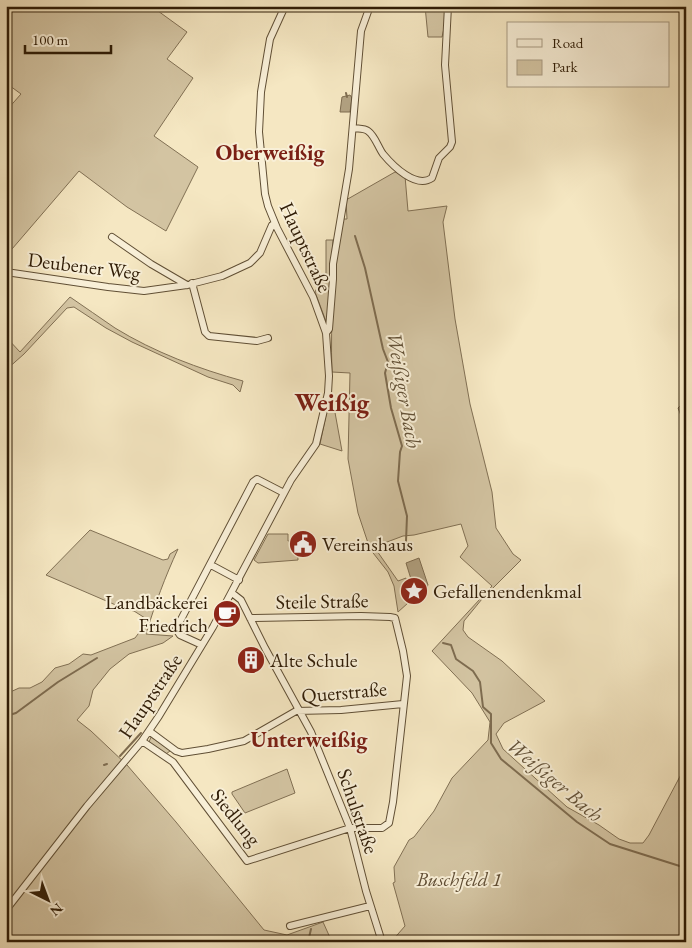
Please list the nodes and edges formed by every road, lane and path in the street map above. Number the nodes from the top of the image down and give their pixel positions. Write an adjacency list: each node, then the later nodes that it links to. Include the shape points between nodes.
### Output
1 (285, 6): 5 (street, Hauptstraße, via 270,39 259,112 265,194)
2 (370, 6): 4 (street, via 361,31)
3 (448, 6): 4 (street, via 445,65 452,142 439,158 432,178 419,180 407,175 392,163 370,132)
4 (353, 128): 9 (street)
5 (275, 224): 8 (street, Deubener Weg, via 270,227 260,253 250,263 222,276); 9 (street, Hauptstraße, via 313,297)
6 (112, 237): 8 (street, Deubener Weg, via 151,264)
7 (6, 272): 8 (street, Deubener Weg, via 144,291)
8 (190, 284): 10 (street, via 209,336)
9 (326, 333): 11 (street, Hauptstraße, via 328,393 316,444)
10 (268, 338)
11 (284, 493): 12 (street, Hauptstraße, via 254,480); 13 (street, Hauptstraße)
12 (210, 565): 13 (street); 16 (street, Hauptstraße, via 176,629 180,635)
13 (239, 580): 14 (street, Hauptstraße)
14 (232, 593): 15 (street, Schulstraße, via 241,600); 16 (street, Hauptstraße)
15 (250, 618): 17 (street, Steile Straße, via 395,618 406,667); 18 (street, Schulstraße)
16 (202, 646): 19 (street, Hauptstraße)
17 (403, 704): 18 (street, Querstraße); 23 (street, via 389,823 382,828)
18 (300, 711): 21 (street, Querstraße, via 236,743 182,753); 23 (street, Schulstraße)
19 (149, 731): 20 (street, Hauptstraße); 21 (street)
20 (142, 741): 22 (street, Siedlung); 25 (street, Hauptstraße)
21 (176, 751): 22 (street)
22 (170, 759): 23 (street, Siedlung, via 246,861)
23 (350, 828): 24 (street, Schulstraße)
24 (370, 906): 26 (street); 27 (street, Schulstraße)
25 (6, 910)
26 (290, 926)
27 (382, 942)

